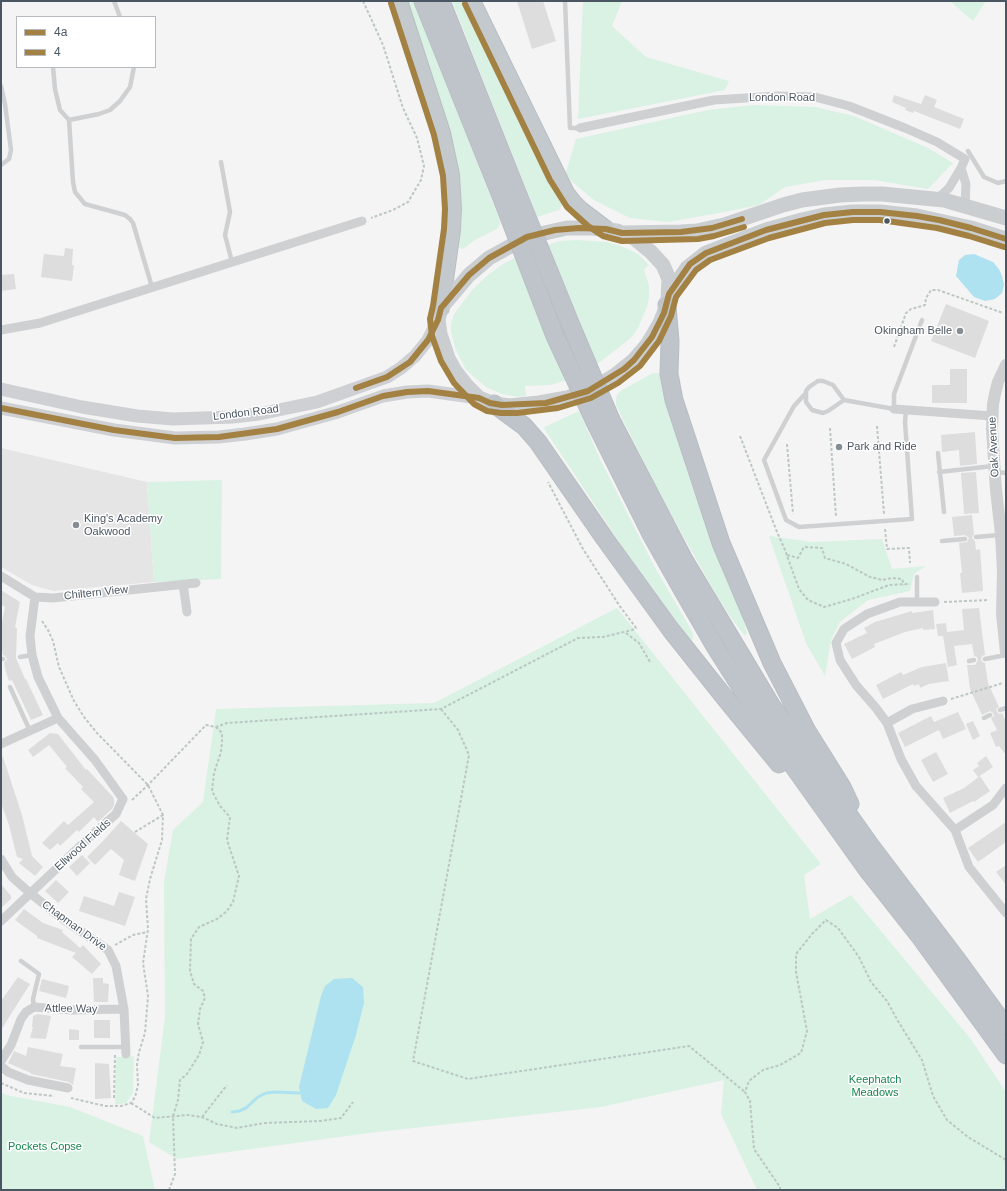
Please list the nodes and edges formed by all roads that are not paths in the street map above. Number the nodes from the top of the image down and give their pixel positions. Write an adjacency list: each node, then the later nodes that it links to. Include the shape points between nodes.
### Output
1 (114, 1): 7 (lane)
2 (399, 1): 30 (highway, via 442,133 451,175 452,230)
3 (423, 1): 18 (highway)
4 (441, 1): 18 (highway)
5 (472, 1): 24 (highway, via 566,193 581,210)
6 (565, 1): 12 (lane, via 570,128)
7 (120, 16)
8 (54, 68): 11 (lane, via 55,89 60,110)
9 (134, 68): 11 (lane, via 130,87 110,110)
10 (1, 86): 15 (lane, via 11,150 9,159)
11 (70, 120): 28 (lane, via 75,192 85,204 130,218)
12 (580, 128): 16 (street, London Road, via 714,100 777,96 815,97 849,106 938,142 965,159)
13 (968, 151): 17 (lane, via 984,177 998,183)
14 (221, 162): 27 (lane, via 230,212 225,235)
15 (1, 165)
16 (962, 168): 19 (street, via 950,188); 20 (street, London Road, via 966,184)
17 (1006, 181)
18 (510, 198): 42 (highway, bridge, via 570,323)
19 (937, 199): 20 (main road); 25 (main road, via 882,194 833,196 783,205 712,228 682,232)
20 (965, 205): 21 (main road); 23 (main road)
21 (1006, 218)
22 (362, 221): 27 (street)
23 (960, 225): 26 (main road); 29 (main road, via 880,212 837,213 808,218 766,230 706,253 687,268)
24 (606, 229): 25 (main road); 30 (main road, via 567,228 527,237 489,258 460,285)
25 (622, 233): 29 (main road, via 645,246 661,262 669,280)
26 (1006, 239)
27 (232, 262): 28 (street)
28 (152, 287): 32 (street, via 40,323)
29 (668, 300): 37 (main road, via 656,330 640,352 624,369 596,387 546,402 517,405); 79 (highway, via 669,374 674,400 721,543 755,627 782,684 807,731 842,787)
30 (440, 314): 34 (main road, London Road, via 421,349 410,362 387,377 316,402 258,414 173,419 137,416); 37 (main road, via 440,334 452,365 466,386)
31 (922, 320): 39 (lane, via 894,394)
32 (1, 330)
33 (1006, 365): 41 (street, Oak Avenue, via 998,382)
34 (1, 390)
35 (806, 393): 36 (lane, via 813,383 823,381 833,385); 36 (lane, via 806,402 817,412 828,412); 40 (lane, via 794,406 764,460 786,520 799,526 912,519)
36 (844, 400): 39 (lane)
37 (486, 401): 38 (main road, London Road, via 428,391 395,393 277,429 182,438 121,431); 77 (highway, via 524,426 538,442 671,630 775,759)
38 (1, 408)
39 (894, 409): 40 (street)
40 (906, 410): 41 (street)
41 (992, 416): 44 (street, Oak Avenue)
42 (603, 421): 77 (highway, via 651,534 699,620 769,732); 79 (highway, via 744,662 791,735)
43 (938, 453): 45 (lane)
44 (998, 470): 45 (lane); 46 (street, Oak Avenue)
45 (940, 472): 47 (lane)
46 (1002, 510): 48 (street, Oak Avenue)
47 (944, 512)
48 (1001, 534): 49 (lane); 52 (street, Oak Avenue)
49 (976, 537)
50 (965, 539): 51 (lane)
51 (942, 541)
52 (1004, 572): 61 (street, Oak Avenue, via 1002,614)
53 (1, 576): 57 (street, Chiltern View)
54 (917, 577): 58 (lane)
55 (196, 583): 56 (street, Chiltern View)
56 (183, 584): 57 (street, Chiltern View, via 54,598); 60 (street)
57 (35, 597): 62 (street, via 30,636)
58 (917, 602): 59 (street); 73 (street, via 900,602 867,614 844,629 836,643 840,660)
59 (935, 602)
60 (188, 612)
61 (1006, 652)
62 (32, 655): 64 (lane); 71 (street, via 38,677)
63 (1006, 655): 65 (lane)
64 (20, 657)
65 (985, 659)
66 (10, 688): 74 (lane)
67 (944, 701): 73 (street, via 912,709)
68 (1006, 708): 69 (lane)
69 (1000, 710)
70 (990, 715): 72 (lane)
71 (58, 718): 74 (street); 81 (street, Ellwood Fields, via 95,760 123,799 116,814)
72 (984, 718)
73 (886, 723): 78 (street, via 916,786)
74 (30, 731): 75 (street)
75 (1, 744)
76 (1005, 790): 78 (street, via 992,805)
77 (818, 802): 90 (highway)
78 (955, 830): 82 (street, via 969,867)
79 (870, 845): 87 (highway)
80 (1, 859): 81 (street, Chapman Drive, via 12,877)
81 (30, 893): 83 (street); 86 (street, Chapman Drive, via 108,950 116,966)
82 (1006, 913)
83 (1, 921)
84 (21, 961): 85 (lane, via 39,974 33,999)
85 (34, 1007): 86 (street, Attlee Way, via 72,1010); 91 (street, Attlee Way, via 26,1012 11,1046)
86 (124, 1009): 89 (street, Chapman Drive)
87 (1006, 1027)
88 (81, 1047): 89 (lane)
89 (126, 1050)
90 (1006, 1054)
91 (1, 1061)
92 (1, 1066): 93 (street, via 8,1072 28,1080)
93 (68, 1088)

